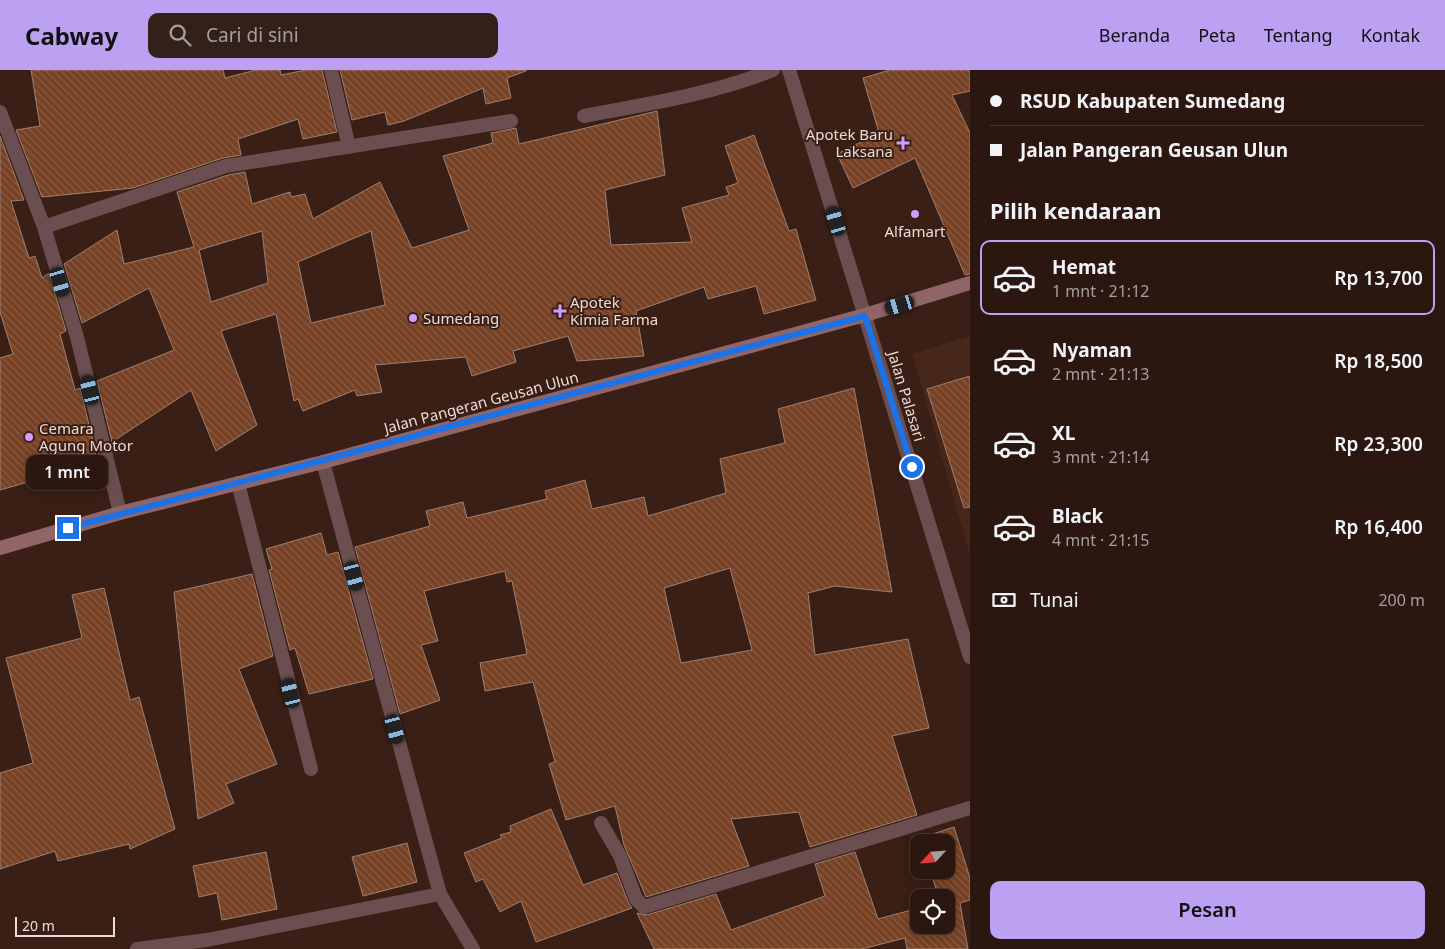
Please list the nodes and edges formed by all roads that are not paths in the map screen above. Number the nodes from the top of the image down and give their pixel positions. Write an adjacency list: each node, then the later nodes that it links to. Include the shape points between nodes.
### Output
1 (331, 70): 7 (street)
2 (773, 70): 5 (street, via 739,84)
3 (789, 70): 10 (street, Jalan Palasari)
4 (0, 112): 8 (street)
5 (584, 116)
6 (511, 121): 7 (street)
7 (348, 147): 8 (street, via 226,166)
8 (44, 227): 13 (street, via 77,337)
9 (970, 283): 10 (main road, Jalan Pangeran Geusan Ulun)
10 (865, 316): 11 (main road, Jalan Pangeran Geusan Ulun); 15 (street, Jalan Palasari)
11 (324, 462): 12 (main road, Jalan Pangeran Geusan Ulun); 19 (street)
12 (238, 483): 13 (main road, Jalan Pangeran Geusan Ulun); 16 (street)
13 (120, 513): 14 (main road, Jalan Pangeran Geusan Ulun)
14 (0, 548)
15 (970, 657)
16 (310, 769)
17 (970, 808): 18 (street, via 644,907 636,899 620,856)
18 (601, 823)
19 (440, 894): 20 (street, via 207,940); 21 (street)
20 (137, 949)
21 (473, 949)

